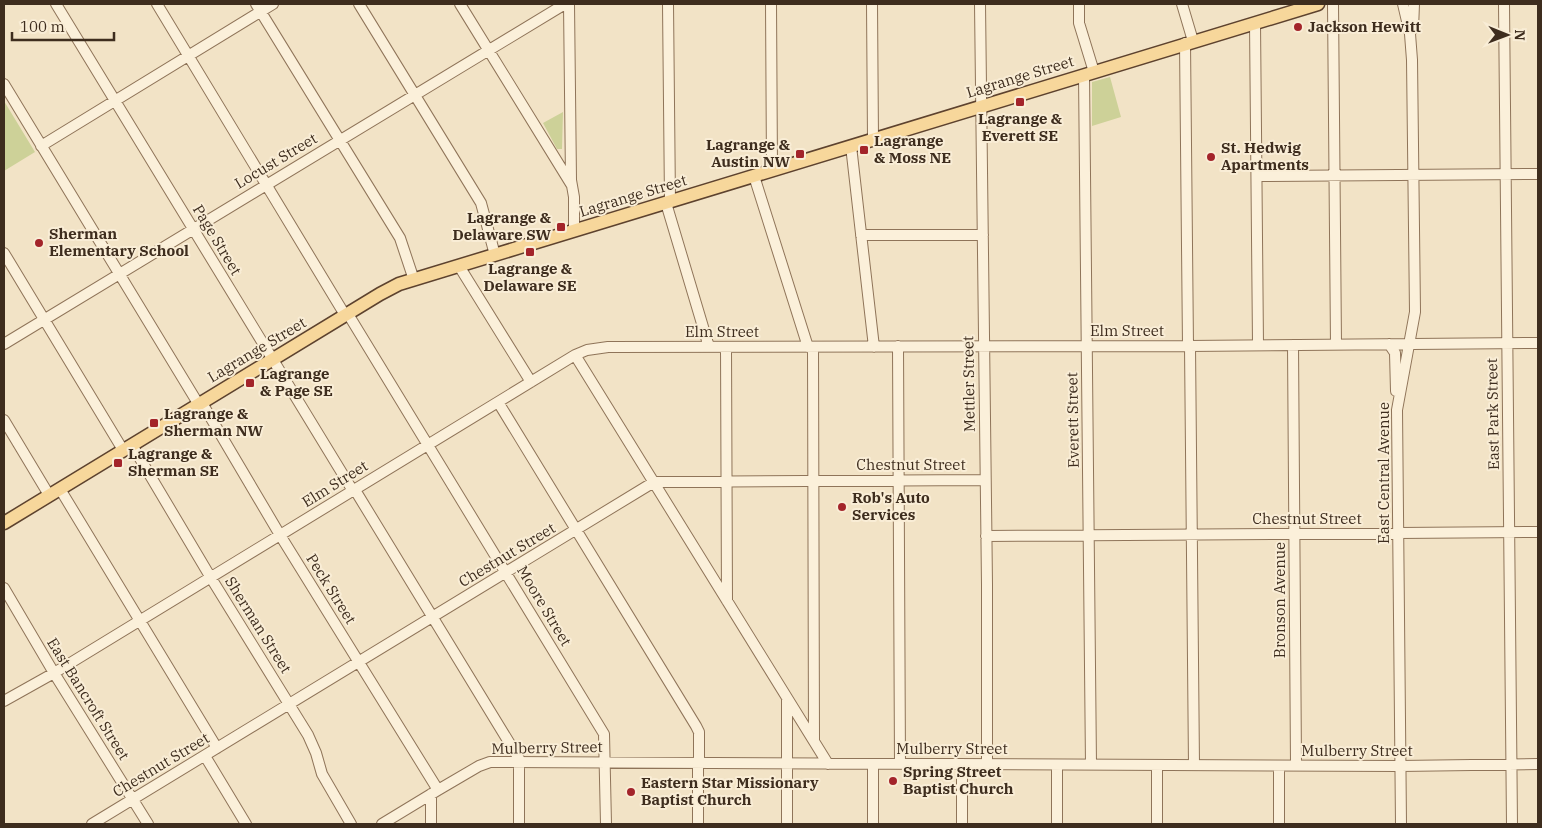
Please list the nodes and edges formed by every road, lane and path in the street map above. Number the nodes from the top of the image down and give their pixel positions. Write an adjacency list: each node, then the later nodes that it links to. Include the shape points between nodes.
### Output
1 (56, 4): 28 (street, Page Street)
2 (157, 4): 23 (street, Moore Street)
3 (273, 4): 18 (street)
4 (360, 4): 27 (street)
5 (460, 4): 22 (street)
6 (565, 4): 22 (street, Locust Street); 42 (street)
7 (668, 4): 43 (street)
8 (771, 4): 34 (street)
9 (872, 4): 31 (street)
10 (980, 4): 29 (street, Mettler Street)
11 (1079, 4): 25 (street, Everett Street, via 1079,23)
12 (1182, 4): 21 (street)
13 (1318, 4): 19 (main road, Lagrange Street)
14 (1333, 4): 40 (street)
15 (1403, 4): 24 (street, East Central Avenue, via 1410,34)
16 (1414, 4): 24 (street)
17 (1504, 4): 35 (street, East Park Street)
18 (258, 8): 23 (street); 30 (street)
19 (1289, 8): 20 (main road, Lagrange Street)
20 (1255, 22): 21 (main road, Lagrange Street); 39 (street)
21 (1189, 42): 25 (main road, Lagrange Street); 66 (street)
22 (488, 49): 27 (street, Locust Street); 42 (street)
23 (188, 56): 28 (street); 41 (street, Moore Street)
24 (1412, 65): 37 (street, East Central Avenue)
25 (1089, 73): 29 (main road, Lagrange Street); 65 (street, Everett Street)
26 (4, 84): 32 (street, Peck Street)
27 (415, 95): 30 (street, Locust Street); 49 (street, via 481,203)
28 (115, 101): 32 (street); 44 (street, Page Street)
29 (981, 106): 31 (main road, Lagrange Street); 47 (street, Mettler Street)
30 (339, 140): 41 (street, Locust Street); 52 (street, via 400,238)
31 (873, 140): 33 (main road, Lagrange Street)
32 (41, 146): 51 (street, Peck Street)
33 (851, 146): 34 (main road, Lagrange Street); 46 (street)
34 (772, 170): 38 (main road, Lagrange Street)
35 (1505, 174): 36 (street); 37 (street); 55 (street, East Park Street)
36 (1538, 174)
37 (1414, 175): 40 (street); 60 (street, East Central Avenue, via 1415,312)
38 (754, 176): 43 (main road, Lagrange Street); 69 (street)
39 (1257, 176): 40 (street); 58 (street)
40 (1335, 176): 62 (street)
41 (267, 184): 44 (street, Locust Street); 53 (street, Moore Street)
42 (571, 185): 45 (street)
43 (668, 202): 45 (main road, Lagrange Street); 67 (street)
44 (193, 229): 51 (street, Locust Street); 72 (street, Page Street)
45 (574, 231): 49 (main road, Lagrange Street)
46 (861, 235): 47 (street); 70 (street)
47 (983, 235): 64 (street, Mettler Street)
48 (4, 253): 54 (street, Sherman Street)
49 (495, 255): 50 (main road, Lagrange Street)
50 (459, 266): 52 (main road, Lagrange Street); 73 (street)
51 (120, 274): 54 (street, Locust Street); 75 (street, Peck Street)
52 (414, 280): 53 (main road, Lagrange Street, via 386,290)
53 (347, 315): 72 (main road, Lagrange Street); 78 (street, Moore Street)
54 (45, 320): 57 (street, Locust Street); 79 (street, Sherman Street)
55 (1507, 343): 56 (street, Elm Street); 60 (street, Elm Street); 89 (street, East Park Street)
56 (1538, 343)
57 (4, 344)
58 (1258, 344): 61 (street, Elm Street); 66 (street, Elm Street)
59 (1388, 344): 60 (street, Elm Street); 62 (street, Elm Street); 76 (street, via 1395,353)
60 (1409, 344): 76 (street, East Central Avenue)
61 (1293, 345): 62 (street, Elm Street); 92 (street, Bronson Avenue)
62 (1336, 345)
63 (898, 346): 64 (street, Elm Street); 70 (street, Elm Street); 80 (street)
64 (983, 346): 65 (street, Elm Street); 81 (street, Mettler Street)
65 (1086, 346): 66 (street, Elm Street); 95 (street, Everett Street)
66 (1189, 346): 91 (street)
67 (709, 347): 68 (street, Elm Street); 71 (street, Elm Street, via 608,348)
68 (726, 347): 69 (street, Elm Street); 82 (street)
69 (810, 347): 70 (street, Elm Street); 83 (street)
70 (874, 347)
71 (575, 355): 73 (street, Elm Street); 84 (street)
72 (272, 360): 75 (main road, Lagrange Street); 85 (street, Page Street)
73 (531, 382): 74 (street, Elm Street)
74 (498, 402): 78 (street, Elm Street); 88 (street)
75 (200, 404): 79 (main road, Lagrange Street); 94 (street, Peck Street)
76 (1397, 410): 93 (street, East Central Avenue)
77 (4, 420): 86 (street)
78 (428, 444): 85 (street, Elm Street); 97 (street, Moore Street)
79 (127, 448): 86 (main road, Lagrange Street); 98 (street, Sherman Street)
80 (899, 480): 81 (street, Chestnut Street); 83 (street, Chestnut Street); 117 (street)
81 (985, 480): 96 (street, Mettler Street)
82 (726, 481): 83 (street, Chestnut Street); 84 (street, Chestnut Street); 100 (street)
83 (813, 481): 108 (street)
84 (654, 482): 88 (street, Chestnut Street); 100 (street)
85 (354, 490): 94 (street, Elm Street); 101 (street, Page Street)
86 (55, 492): 87 (main road, Lagrange Street); 102 (street)
87 (4, 523)
88 (577, 530): 97 (street, Chestnut Street); 113 (street, via 696,726)
89 (1509, 532): 90 (street, Chestnut Street); 93 (street, Chestnut Street); 119 (street, East Park Street)
90 (1538, 532)
91 (1192, 534): 92 (street, Chestnut Street); 95 (street, Chestnut Street); 125 (street)
92 (1294, 534): 93 (street, Chestnut Street); 127 (street, Bronson Avenue)
93 (1399, 534): 128 (street, East Central Avenue)
94 (280, 535): 98 (street, Elm Street); 103 (street, Peck Street)
95 (1089, 535): 96 (street, Chestnut Street); 123 (street, Everett Street)
96 (986, 536): 121 (street, Mettler Street)
97 (506, 573): 101 (street, Chestnut Street); 112 (street, Moore Street, via 604,734)
98 (211, 578): 102 (street, Elm Street); 107 (street, Sherman Street)
99 (4, 588): 104 (street, East Bancroft Street)
100 (727, 601): 105 (street)
101 (433, 618): 103 (street, Chestnut Street); 111 (street, Page Street)
102 (140, 621): 104 (street, Elm Street); 109 (street)
103 (358, 662): 107 (street, Chestnut Street); 129 (street, Peck Street)
104 (54, 673): 106 (street, Elm Street); 130 (street, East Bancroft Street)
105 (786, 697): 108 (street); 114 (street)
106 (4, 701)
107 (290, 704): 109 (street, Chestnut Street); 134 (street, Sherman Street, via 313,745 329,789)
108 (814, 742): 115 (street)
109 (218, 748): 110 (street, Chestnut Street)
110 (205, 756): 130 (street, Chestnut Street); 133 (street)
111 (520, 762): 112 (street, Mulberry Street); 129 (street, Mulberry Street, via 484,764); 137 (street)
112 (605, 762): 113 (street, Mulberry Street); 138 (street, Moore Street)
113 (698, 763): 114 (street, Mulberry Street); 139 (street)
114 (787, 763): 115 (street, Mulberry Street); 140 (street)
115 (828, 764): 116 (street, Mulberry Street)
116 (873, 764): 117 (street, Mulberry Street); 141 (street)
117 (900, 764): 118 (street, Mulberry Street)
118 (962, 764): 121 (street, Mulberry Street); 142 (street)
119 (1512, 764): 120 (street, Mulberry Street); 128 (street, Mulberry Street); 147 (street, East Park Street)
120 (1538, 764)
121 (987, 765): 122 (street, Mulberry Street)
122 (1057, 765): 123 (street, Mulberry Street); 143 (street)
123 (1091, 765): 124 (street, Mulberry Street)
124 (1157, 765): 125 (street, Mulberry Street); 144 (street)
125 (1194, 765): 126 (street, Mulberry Street)
126 (1279, 766): 127 (street, Mulberry Street); 145 (street)
127 (1296, 766): 128 (street, Mulberry Street)
128 (1400, 766): 146 (street, East Central Avenue)
129 (434, 792): 135 (street, Mulberry Street); 136 (street)
130 (133, 800): 131 (street, Chestnut Street); 132 (street, East Bancroft Street)
131 (92, 824)
132 (148, 824)
133 (246, 824)
134 (351, 824)
135 (382, 824)
136 (431, 824)
137 (520, 824)
138 (606, 824)
139 (698, 824)
140 (787, 824)
141 (873, 824)
142 (962, 824)
143 (1057, 824)
144 (1157, 824)
145 (1280, 824)
146 (1401, 824)
147 (1512, 824)

